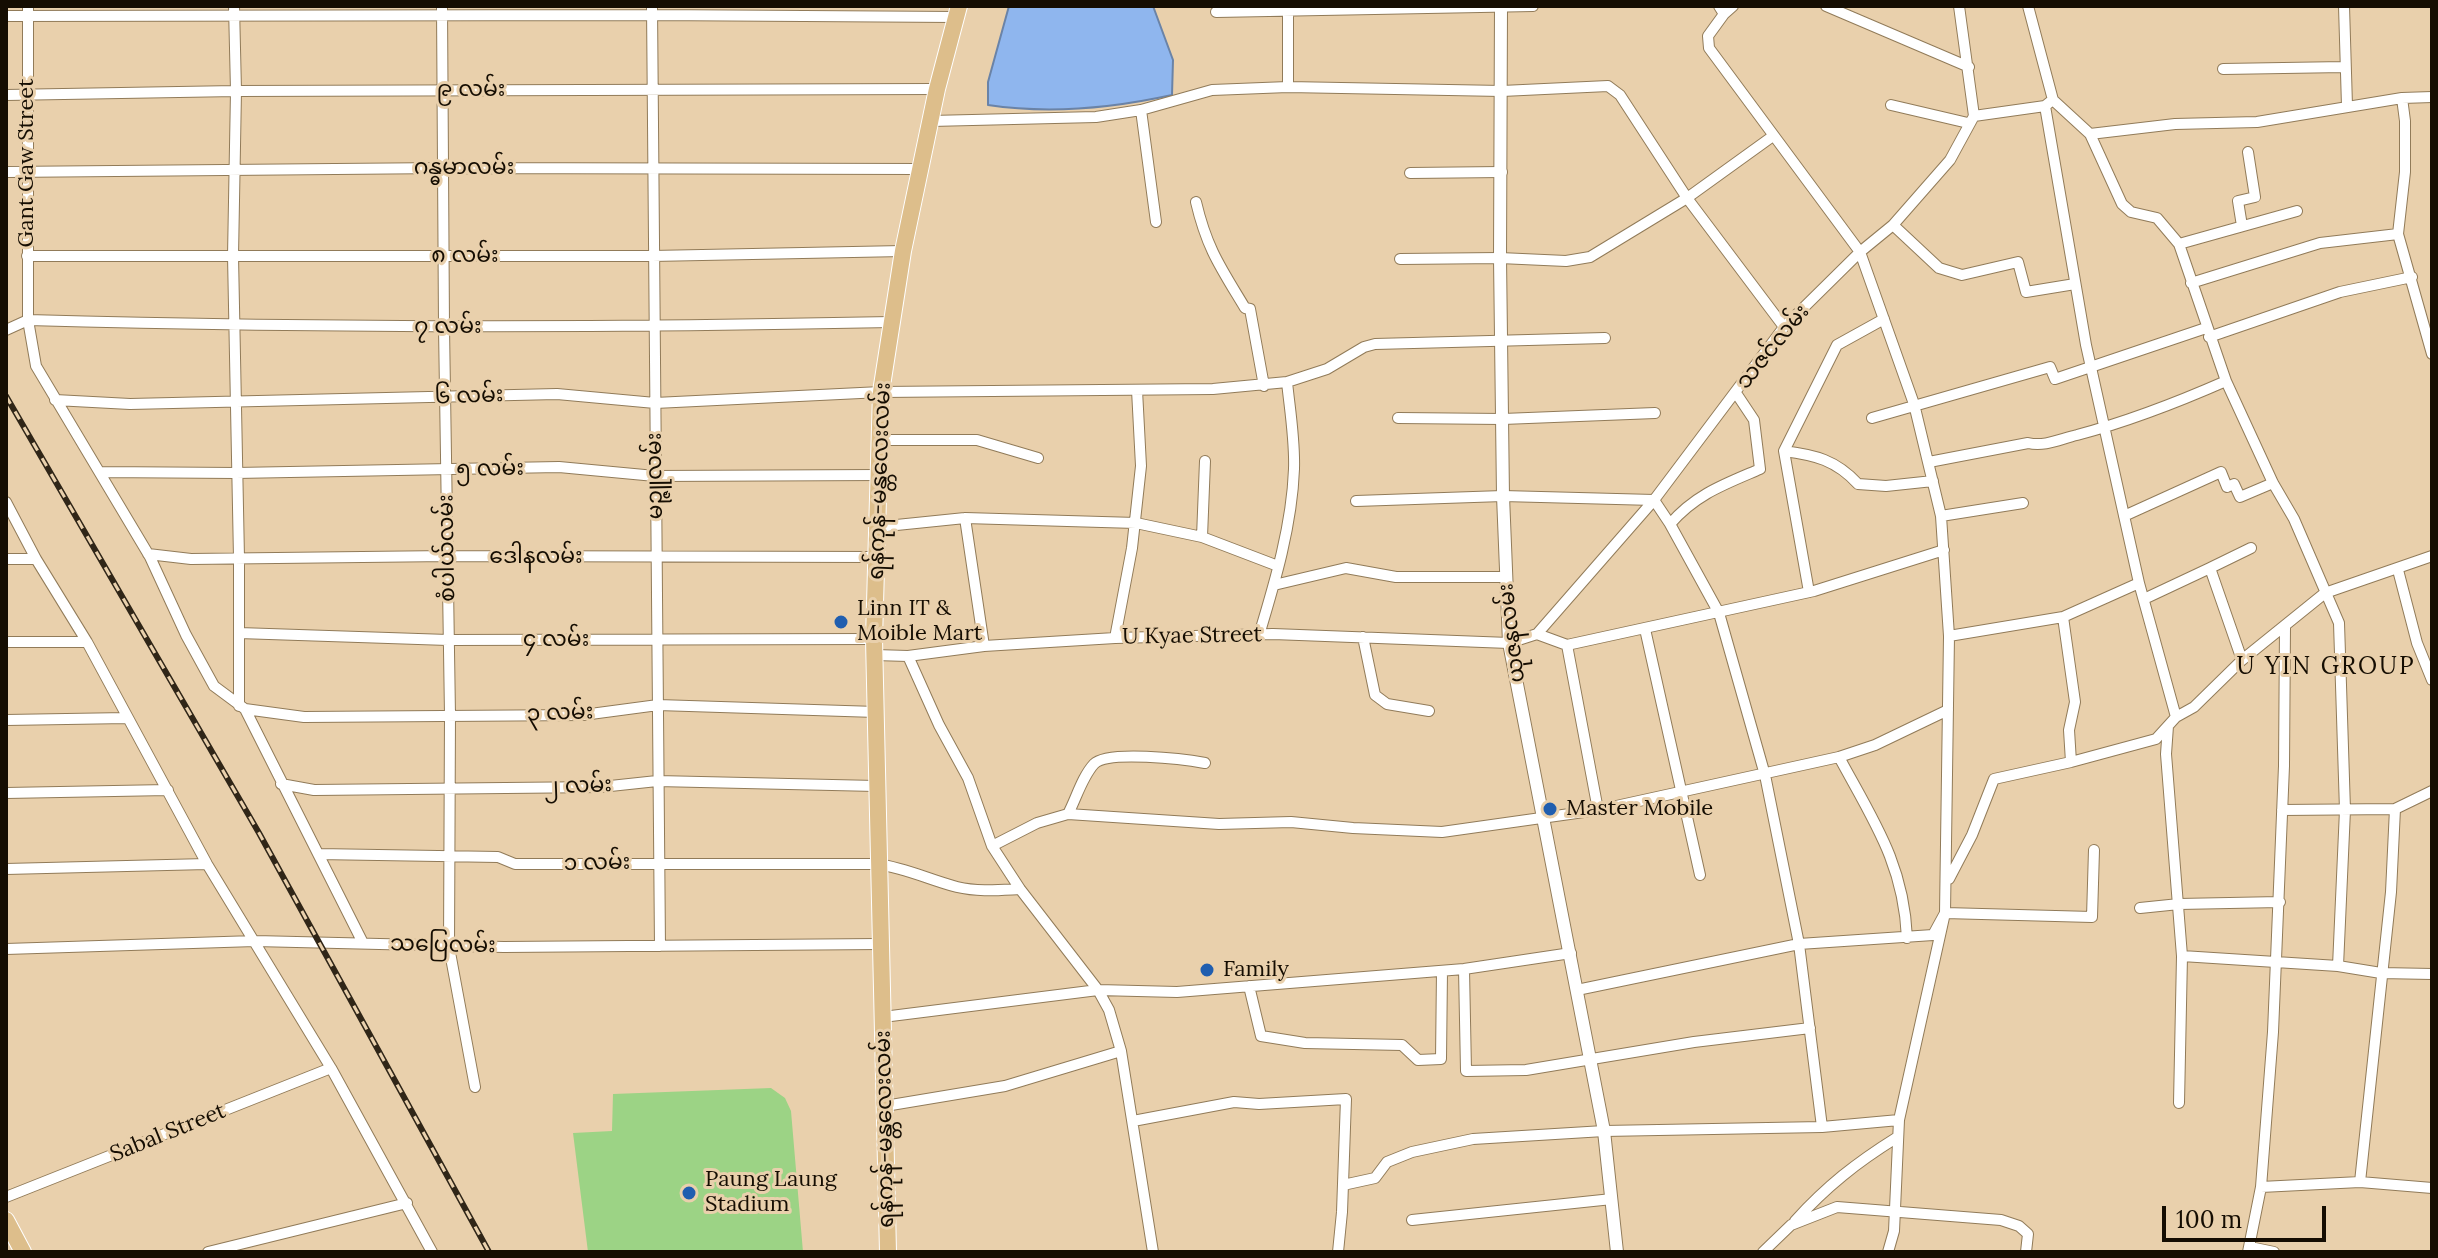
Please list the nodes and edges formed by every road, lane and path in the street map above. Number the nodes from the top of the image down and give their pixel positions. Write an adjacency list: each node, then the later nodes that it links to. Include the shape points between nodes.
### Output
1 (1533, 6): 7 (street)
2 (1733, 6): 10 (street)
3 (1826, 6): 17 (street)
4 (1959, 6): 17 (street)
5 (2028, 6): 30 (street)
6 (2344, 6): 18 (street)
7 (1501, 7): 8 (street); 25 (street, ယုဇနလမ်း)
8 (1288, 8): 15 (street); 20 (street)
9 (652, 10): 13 (street); 14 (street); 21 (street, မဉ္ဇူလမ်း)
10 (1721, 10): 37 (street, via 1708,36 1709,48)
11 (28, 11): 12 (street); 16 (street); 27 (street, Gant Gaw Street)
12 (234, 11): 13 (street); 24 (street)
13 (442, 11): 23 (street, စံပါယ်လမ်း)
14 (957, 12): 22 (main road, ရန်ကုန်-မန္တလေးလမ်း)
15 (1216, 12)
16 (6, 16)
17 (1969, 67): 34 (street)
18 (2344, 67): 19 (street); 32 (street)
19 (2223, 69)
20 (1288, 87): 25 (street); 33 (street, via 1212,90)
21 (654, 88): 22 (street, ၉ လမ်း); 23 (street, ၉ လမ်း); 40 (street, မဉ္ဇူလမ်း)
22 (937, 89): 35 (main road, ရန်ကုန်-မန္တလေးလမ်း)
23 (444, 90): 24 (street, ၉ လမ်း); 39 (street, စံပါယ်လမ်း)
24 (236, 91): 27 (street, ၉ လမ်း); 42 (street)
25 (1502, 91): 45 (street, ယုဇနလမ်း); 47 (street, via 1608,86 1620,95)
26 (6, 95): 27 (street, ၉ လမ်း)
27 (27, 95): 44 (street, Gant Gaw Street)
28 (2432, 97): 29 (street)
29 (2402, 98): 32 (street); 53 (street, via 2405,172)
30 (2049, 103): 34 (street); 36 (street); 65 (street)
31 (1891, 105): 34 (street, via 1927,116)
32 (2347, 106): 36 (street, via 2257,122)
33 (1141, 110): 35 (street, via 1096,117); 50 (street)
34 (1971, 119): 51 (street, သဇင်လမ်း, via 1950,160)
35 (931, 121): 41 (main road, ရန်ကုန်-မန္တလေးလမ်း)
36 (2090, 134): 54 (street, via 2122,204 2131,212 2157,218)
37 (1773, 136): 47 (street); 56 (street)
38 (2248, 152): 52 (street, via 2255,197 2238,201)
39 (445, 168): 40 (street, ဂန္ဓမာလမ်း); 42 (street, ဂန္ဓမာလမ်း); 59 (street, စံပါယ်လမ်း)
40 (653, 168): 41 (street, ဂန္ဓမာလမ်း); 60 (street, မဉ္ဇူလမ်း)
41 (922, 169): 55 (main road, ရန်ကုန်-မန္တလေးလမ်း)
42 (235, 171): 44 (street, ဂန္ဓမာလမ်း); 58 (street)
43 (6, 172): 44 (street, ဂန္ဓမာလမ်း)
44 (29, 172): 57 (street, Gant Gaw Street)
45 (1502, 172): 46 (street); 61 (street, ယုဇနလမ်း)
46 (1410, 173)
47 (1687, 198): 61 (street, via 1590,257); 72 (street)
48 (1196, 202): 81 (street, via 1215,261 1250,309)
49 (2297, 211): 52 (street)
50 (1156, 222)
51 (1893, 225): 56 (street, သဇင်လမ်း); 65 (street, via 1939,268 1962,275 2018,262 2026,292)
52 (2242, 226): 54 (street)
53 (2398, 234): 63 (street); 64 (street, via 2320,243)
54 (2179, 244): 64 (street)
55 (903, 251): 60 (street, ၈ လမ်း); 68 (main road, ရန်ကုန်-မန္တလေးလမ်း)
56 (1860, 252): 66 (street); 72 (street, သဇင်လမ်း)
57 (27, 256): 58 (street, ၈ လမ်း); 67 (street, Gant Gaw Street)
58 (233, 256): 59 (street, ၈ လမ်း); 69 (street)
59 (445, 256): 60 (street, ၈ လမ်း); 70 (street, စံပါယ်လမ်း)
60 (652, 256): 71 (street, မဉ္ဇူလမ်း)
61 (1500, 258): 62 (street); 76 (street, ယုဇနလမ်း)
62 (1400, 259)
63 (2412, 277): 74 (street, via 2340,292); 77 (street)
64 (2191, 283): 74 (street)
65 (2075, 284): 78 (street)
66 (1884, 319): 89 (street); 96 (street, via 1837,345)
67 (28, 320): 69 (street, ၇ လမ်း); 73 (street, ၇ လမ်း); 86 (street, Gant Gaw Street, via 33,355)
68 (892, 322): 71 (street, ၇ လမ်း); 83 (main road, ရန်ကုန်-မန္တလေးလမ်း)
69 (235, 326): 70 (street, ၇ လမ်း); 87 (street)
70 (444, 327): 71 (street, ၇ လမ်း); 85 (street, စံပါယ်လမ်း)
71 (654, 327): 88 (street, မဉ္ဇူလမ်း)
72 (1784, 327): 84 (street, သဇင်လမ်း)
73 (6, 330)
74 (2208, 333): 78 (street); 79 (street)
75 (1605, 338): 76 (street, ၆ လမ်း)
76 (1502, 340): 80 (street, ၆ လမ်း, via 1375,344); 93 (street, ယုဇနလမ်း)
77 (2432, 354)
78 (2092, 367): 89 (street, via 2055,379 2050,367); 94 (street)
79 (2226, 381): 94 (street); 106 (street)
80 (1287, 382): 81 (street, ၆ လမ်း); 129 (street, via 1293,488)
81 (1264, 386): 82 (street, ၆ လမ်း)
82 (1137, 390): 83 (street, ၆ လမ်း); 115 (street, via 1141,466)
83 (881, 392): 88 (street, ၆ လမ်း); 95 (main road, ရန်ကုန်-မန္တလေးလမ်း)
84 (1736, 393): 108 (street, သဇင်လမ်း); 116 (street, via 1754,420 1760,469 1716,487)
85 (445, 397): 87 (street, ၆ လမ်း); 88 (street, ၆ လမ်း, via 557,394); 100 (street, စံပါယ်လမ်း)
86 (55, 400): 87 (street, ၆ လမ်း); 101 (street, Gant Gaw Street)
87 (235, 401): 102 (street)
88 (655, 403): 104 (street, မဉ္ဇူလမ်း)
89 (1914, 404): 92 (street); 99 (street)
90 (1655, 413): 93 (street)
91 (1398, 418): 93 (street)
92 (1872, 418)
93 (1503, 419): 107 (street, ယုဇနလမ်း)
94 (2105, 428): 99 (street, via 2040,446 2028,443); 113 (street)
95 (881, 440): 97 (street, via 977,440); 103 (main road, ရန်ကုန်-မန္တလေးလမ်း)
96 (1784, 451): 105 (street, via 1816,455 1847,471 1858,484); 135 (street)
97 (1038, 458)
98 (1205, 461): 118 (street)
99 (1929, 462): 105 (street)
100 (446, 469): 102 (street, ၅ လမ်း); 104 (street, ၅ လမ်း, via 559,467); 122 (street, စံပါယ်လမ်း)
101 (100, 472): 102 (street, ၅ လမ်း); 121 (street, Gant Gaw Street)
102 (236, 473): 126 (street)
103 (880, 475): 104 (street, ၅ လမ်း); 117 (main road, ရန်ကုန်-မန္တလေးလမ်း)
104 (655, 476): 123 (street, မဉ္ဇူလမ်း)
105 (1933, 481): 112 (street)
106 (2273, 483): 113 (street, via 2240,497 2234,484 2227,487 2221,472); 136 (street)
107 (1503, 496): 108 (street); 109 (street); 132 (street, ယုဇနလမ်း)
108 (1654, 500): 116 (street); 143 (street, သဇင်လမ်း)
109 (1356, 501)
110 (6, 502): 128 (street)
111 (2023, 503): 112 (street)
112 (1941, 516): 120 (street)
113 (2124, 516): 133 (street)
114 (965, 518): 115 (street); 117 (street); 154 (street)
115 (1136, 523): 118 (street); 147 (street)
116 (1670, 524): 138 (street)
117 (877, 527): 125 (main road, ရန်ကုန်-မန္တလေးလမ်း)
118 (1202, 537): 129 (street)
119 (2251, 548): 130 (street)
120 (1944, 550): 135 (street); 145 (street)
121 (148, 554): 126 (street, ဒေါနလမ်း); 160 (street, Gant Gaw Street, via 214,686)
122 (448, 556): 123 (street, ဒေါနလမ်း); 126 (street, ဒေါနလမ်း); 148 (street, စံပါယ်လမ်း)
123 (657, 556): 125 (street, ဒေါနလမ်း); 149 (street, မဉ္ဇူလမ်း)
124 (2432, 556): 131 (street)
125 (876, 557): 155 (main road, ရန်ကုန်-မန္တလေးလမ်း)
126 (239, 558): 142 (street)
127 (6, 559): 128 (street)
128 (36, 559): 151 (street)
129 (1278, 566): 134 (street)
130 (2210, 568): 137 (street); 157 (street)
131 (2398, 570): 136 (street); 158 (street)
132 (1505, 577): 134 (street, via 1396,577 1346,568); 152 (street, ယုဇနလမ်း)
133 (2139, 583): 137 (street); 139 (street)
134 (1274, 585): 144 (street)
135 (1809, 592): 138 (street)
136 (2325, 593): 140 (street); 184 (street, via 2339,623)
137 (2144, 599): 165 (street)
138 (1719, 613): 141 (street); 172 (street)
139 (2063, 617): 145 (street); 170 (street, via 2075,702 2069,730)
140 (2285, 627): 157 (street); 183 (street)
141 (1645, 629): 153 (street); 179 (street)
142 (239, 633): 148 (street, ၄ လမ်း); 160 (street)
143 (1537, 634): 152 (street); 153 (street)
144 (1259, 635): 146 (street, U Kyae Street); 147 (street, U Kyae Street)
145 (1949, 636): 161 (street)
146 (1363, 637): 152 (street, U Kyae Street); 162 (street, via 1375,695 1387,704)
147 (1115, 638): 154 (street, U Kyae Street)
148 (448, 640): 149 (street, ၄ လမ်း); 164 (street, စံပါယ်လမ်း)
149 (657, 640): 155 (street, ၄ လမ်း); 159 (street, မဉ္ဇူလမ်း)
150 (6, 642): 151 (street)
151 (87, 642): 166 (street)
152 (1509, 643): 186 (street, ယုဇနလမ်း)
153 (1567, 645): 182 (street)
154 (984, 646): 156 (street, U Kyae Street)
155 (875, 647): 156 (street, U Kyae Street); 163 (main road, ရန်ကုန်-မန္တလေးလမ်း)
156 (908, 656): 187 (street, via 968,778)
157 (2242, 660): 165 (street, via 2194,707)
158 (2432, 680)
159 (658, 705): 163 (street, ၃ လမ်း); 164 (street, ၃ လမ်း, via 583,715); 173 (street, မဉ္ဇူလမ်း)
160 (242, 707): 164 (street, ၃ လမ်း, via 304,717); 174 (street)
161 (1948, 710): 169 (street); 196 (street)
162 (1429, 711)
163 (876, 712): 175 (main road, ရန်ကုန်-မန္တလေးလမ်း)
164 (450, 715): 176 (street, စံပါယ်လမ်း)
165 (2176, 717): 168 (street)
166 (127, 718): 167 (street); 177 (street)
167 (6, 720)
168 (2168, 726): 170 (street, via 2156,739); 199 (street)
169 (1839, 757): 172 (street); 202 (street, via 1894,863 1906,904)
170 (2071, 762): 196 (street, via 1994,779)
171 (1205, 763): 185 (street, via 1102,757)
172 (1765, 775): 179 (street); 206 (street)
173 (657, 781): 175 (street, ၂ လမ်း); 176 (street, ၂ လမ်း); 191 (street, မဉ္ဇူလမ်း)
174 (281, 784): 176 (street, ၂ လမ်း, via 314,790); 189 (street)
175 (876, 786): 193 (main road, ရန်ကုန်-မန္တလေးလမ်း)
176 (448, 789): 190 (street, စံပါယ်လမ်း)
177 (168, 790): 180 (street); 192 (street)
178 (2432, 791): 181 (street)
179 (1682, 792): 182 (street); 195 (street)
180 (6, 793)
181 (2395, 809): 184 (street); 216 (street)
182 (1598, 810): 186 (street)
183 (2282, 810): 184 (street); 198 (street)
184 (2345, 810): 213 (street)
185 (1068, 814): 186 (street, via 1442,832); 187 (street)
186 (1545, 816): 210 (street, ယုဇနလမ်း)
187 (992, 846): 197 (street)
188 (2094, 850): 201 (street, via 2092,917)
189 (318, 854): 190 (street, ၁ လမ်း); 204 (street)
190 (451, 855): 191 (street, ၁ လမ်း, via 498,857 515,864); 208 (street, စံပါယ်လမ်း)
191 (660, 863): 193 (street, ၁ လမ်း); 207 (street, မဉ္ဇူလမ်း)
192 (207, 864): 194 (street); 203 (street)
193 (877, 864): 197 (street, ၁ လမ်း, via 956,887); 205 (main road, ရန်ကုန်-မန္တလေးလမ်း)
194 (6, 869)
195 (1700, 875)
196 (1947, 883): 201 (street)
197 (1020, 889): 219 (street)
198 (2280, 902): 199 (street); 212 (street)
199 (2179, 904): 200 (street); 211 (street)
200 (2140, 908)
201 (1945, 913): 202 (street, via 1933,935); 229 (street)
202 (1907, 938): 206 (street)
203 (255, 941): 204 (street, သပြေလမ်း); 209 (street, သပြေလမ်း); 225 (street)
204 (363, 943): 208 (street, သပြေလမ်း)
205 (880, 944): 207 (street, သပြေလမ်း); 221 (main road, ရန်ကုန်-မန္တလေးလမ်း)
206 (1799, 944): 220 (street); 222 (street)
207 (660, 946): 208 (street, သပြေလမ်း)
208 (449, 947): 226 (street, စံပါယ်လမ်း)
209 (8, 950)
210 (1571, 953): 214 (street); 220 (street, ယုဇနလမ်း)
211 (2182, 956): 212 (street); 227 (street)
212 (2277, 961): 213 (street); 236 (street)
213 (2338, 966): 216 (street)
214 (1464, 969): 215 (street); 224 (street, via 1466,1071 1526,1070)
215 (1442, 971): 218 (street); 218 (street, via 1441,1059 1418,1060 1402,1045 1305,1043 1261,1036)
216 (2381, 973): 217 (street); 234 (street)
217 (2432, 974)
218 (1249, 986): 219 (street, via 1177,992)
219 (1098, 990): 221 (street); 223 (street)
220 (1577, 990): 224 (street, ယုဇနလမ်း)
221 (883, 1017): 228 (main road, ရန်ကုန်-မန္တလေးလမ်း)
222 (1810, 1028): 224 (street); 231 (street)
223 (1121, 1051): 228 (street, via 1005,1086); 230 (street)
224 (1589, 1060): 232 (street, ယုဇနလမ်း)
225 (331, 1068): 238 (street, Sabal Street); 240 (street)
226 (475, 1087)
227 (2179, 1103)
228 (885, 1106): 249 (main road, ရန်ကုန်-မန္တလေးလမ်း)
229 (1899, 1120): 231 (street); 233 (street)
230 (1133, 1121): 235 (street, via 1234,1102 1346,1099); 250 (street)
231 (1822, 1127): 232 (street)
232 (1604, 1131): 235 (street, via 1461,1141 1412,1152 1387,1162 1375,1178); 239 (street, ယုဇနလမ်း)
233 (1896, 1138): 241 (street); 244 (street, via 1855,1163)
234 (2360, 1182): 236 (street); 237 (street)
235 (1343, 1185): 251 (street)
236 (2261, 1187): 245 (street)
237 (2432, 1188)
238 (6, 1197)
239 (1612, 1199): 242 (street); 252 (street, ယုဇနလမ်း)
240 (407, 1203): 247 (street); 248 (street)
241 (1896, 1213): 244 (street, via 1837,1207); 254 (street); 255 (street, via 2001,1220 2028,1234)
242 (1412, 1220)
243 (7, 1223): 246 (main road)
244 (1791, 1225): 253 (street)
245 (2249, 1250): 256 (street)
246 (23, 1252)
247 (208, 1252)
248 (432, 1252)
249 (888, 1252)
250 (1153, 1252)
251 (1338, 1252)
252 (1617, 1252)
253 (1763, 1252)
254 (1888, 1252)
255 (2026, 1252)
256 (2274, 1252)

